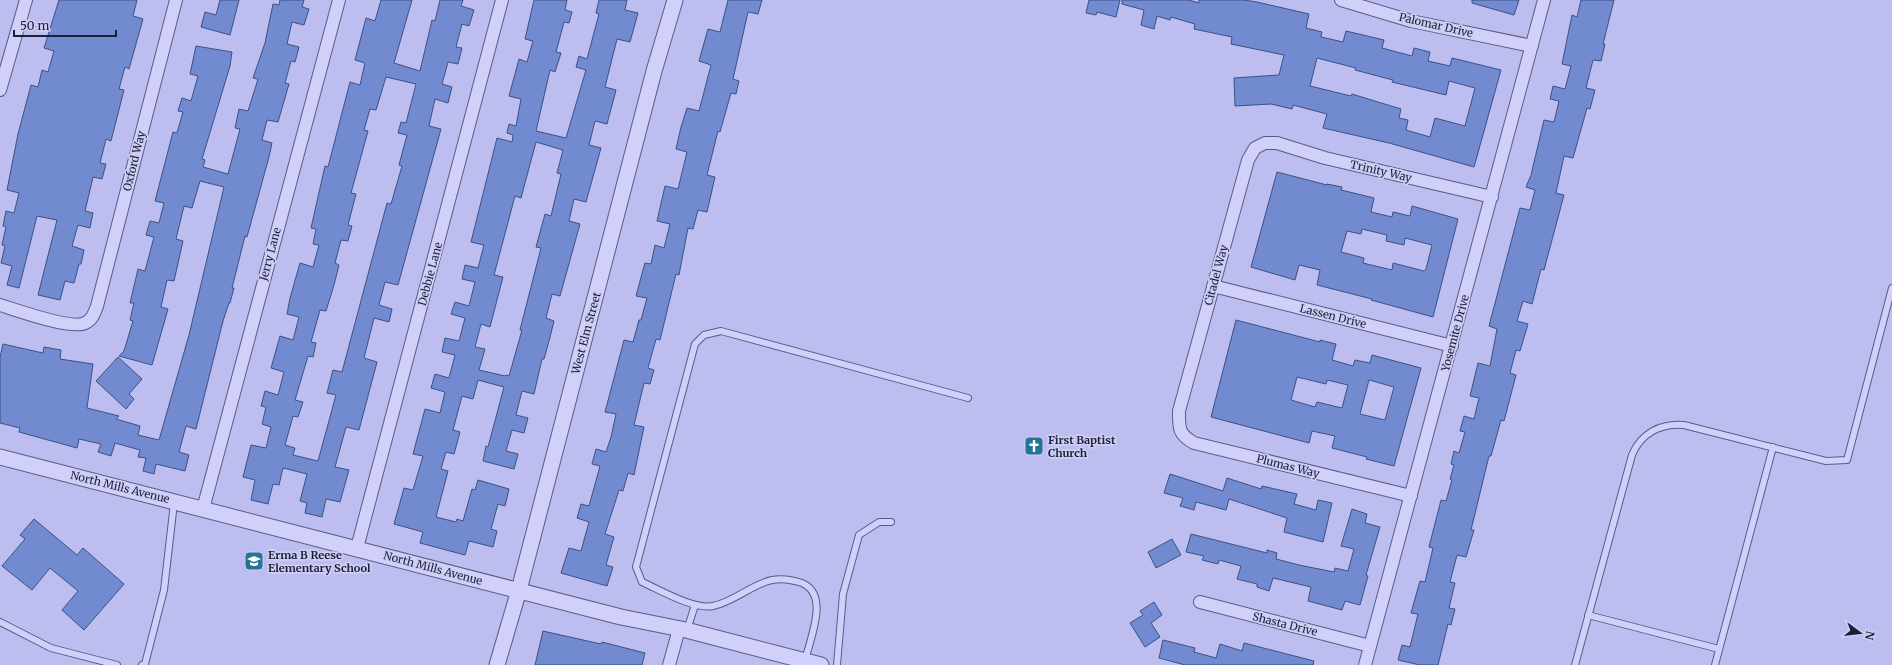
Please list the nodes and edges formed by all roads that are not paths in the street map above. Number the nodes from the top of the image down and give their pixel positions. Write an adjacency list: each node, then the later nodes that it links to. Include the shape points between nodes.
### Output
1 (26, 0): 9 (street)
2 (176, 0): 14 (street, Oxford Way, via 92,318 84,324 67,325)
3 (339, 0): 22 (street, Jerry Lane)
4 (502, 0): 24 (street, Debbie Lane)
5 (674, 0): 25 (street, West Elm Street)
6 (1341, 0): 8 (street, Palomar Drive, via 1411,21)
7 (1544, 0): 8 (street, Yosemite Drive)
8 (1532, 46): 11 (street, Yosemite Drive)
9 (0, 90)
10 (1270, 143): 11 (street, Trinity Way); 12 (street, Citadel Way, via 1255,148 1248,160)
11 (1492, 197): 15 (street, Yosemite Drive)
12 (1213, 286): 15 (street, Lassen Drive); 17 (street, Citadel Way, via 1179,411)
13 (1892, 288): 18 (lane, via 1847,460 1826,461)
14 (0, 305)
15 (1452, 346): 20 (street, Yosemite Drive)
16 (968, 398): 27 (lane, via 721,331 704,335 695,344 636,567 642,582)
17 (1179, 420): 20 (street, Plumas Way, via 1184,437 1194,443)
18 (1773, 447): 28 (lane, via 1677,424 1657,428 1642,438 1632,455); 32 (lane)
19 (0, 456): 21 (street, North Mills Avenue)
20 (1411, 496): 31 (street, Yosemite Drive)
21 (174, 501): 22 (street, North Mills Avenue); 35 (lane, via 164,590 153,637)
22 (204, 508): 24 (street, North Mills Avenue)
23 (891, 522): 39 (lane, via 879,522 859,535 843,594)
24 (357, 548): 25 (street, North Mills Avenue)
25 (519, 590): 30 (street, North Mills Avenue, via 621,617); 36 (street, West Elm Street)
26 (1200, 602): 31 (street, Shasta Drive)
27 (695, 605): 30 (lane); 33 (lane, via 713,606 772,580 794,580 809,586 816,596 818,606)
28 (1588, 616): 32 (lane); 41 (lane)
29 (0, 622): 34 (lane, via 51,648)
30 (683, 630): 33 (street, North Mills Avenue); 37 (street)
31 (1370, 646): 40 (street, Yosemite Drive)
32 (1719, 649): 42 (lane)
33 (805, 661): 38 (street, North Mills Avenue)
34 (117, 665)
35 (142, 665)
36 (497, 665)
37 (669, 665)
38 (821, 665)
39 (837, 665)
40 (1365, 665)
41 (1575, 665)
42 (1715, 665)

